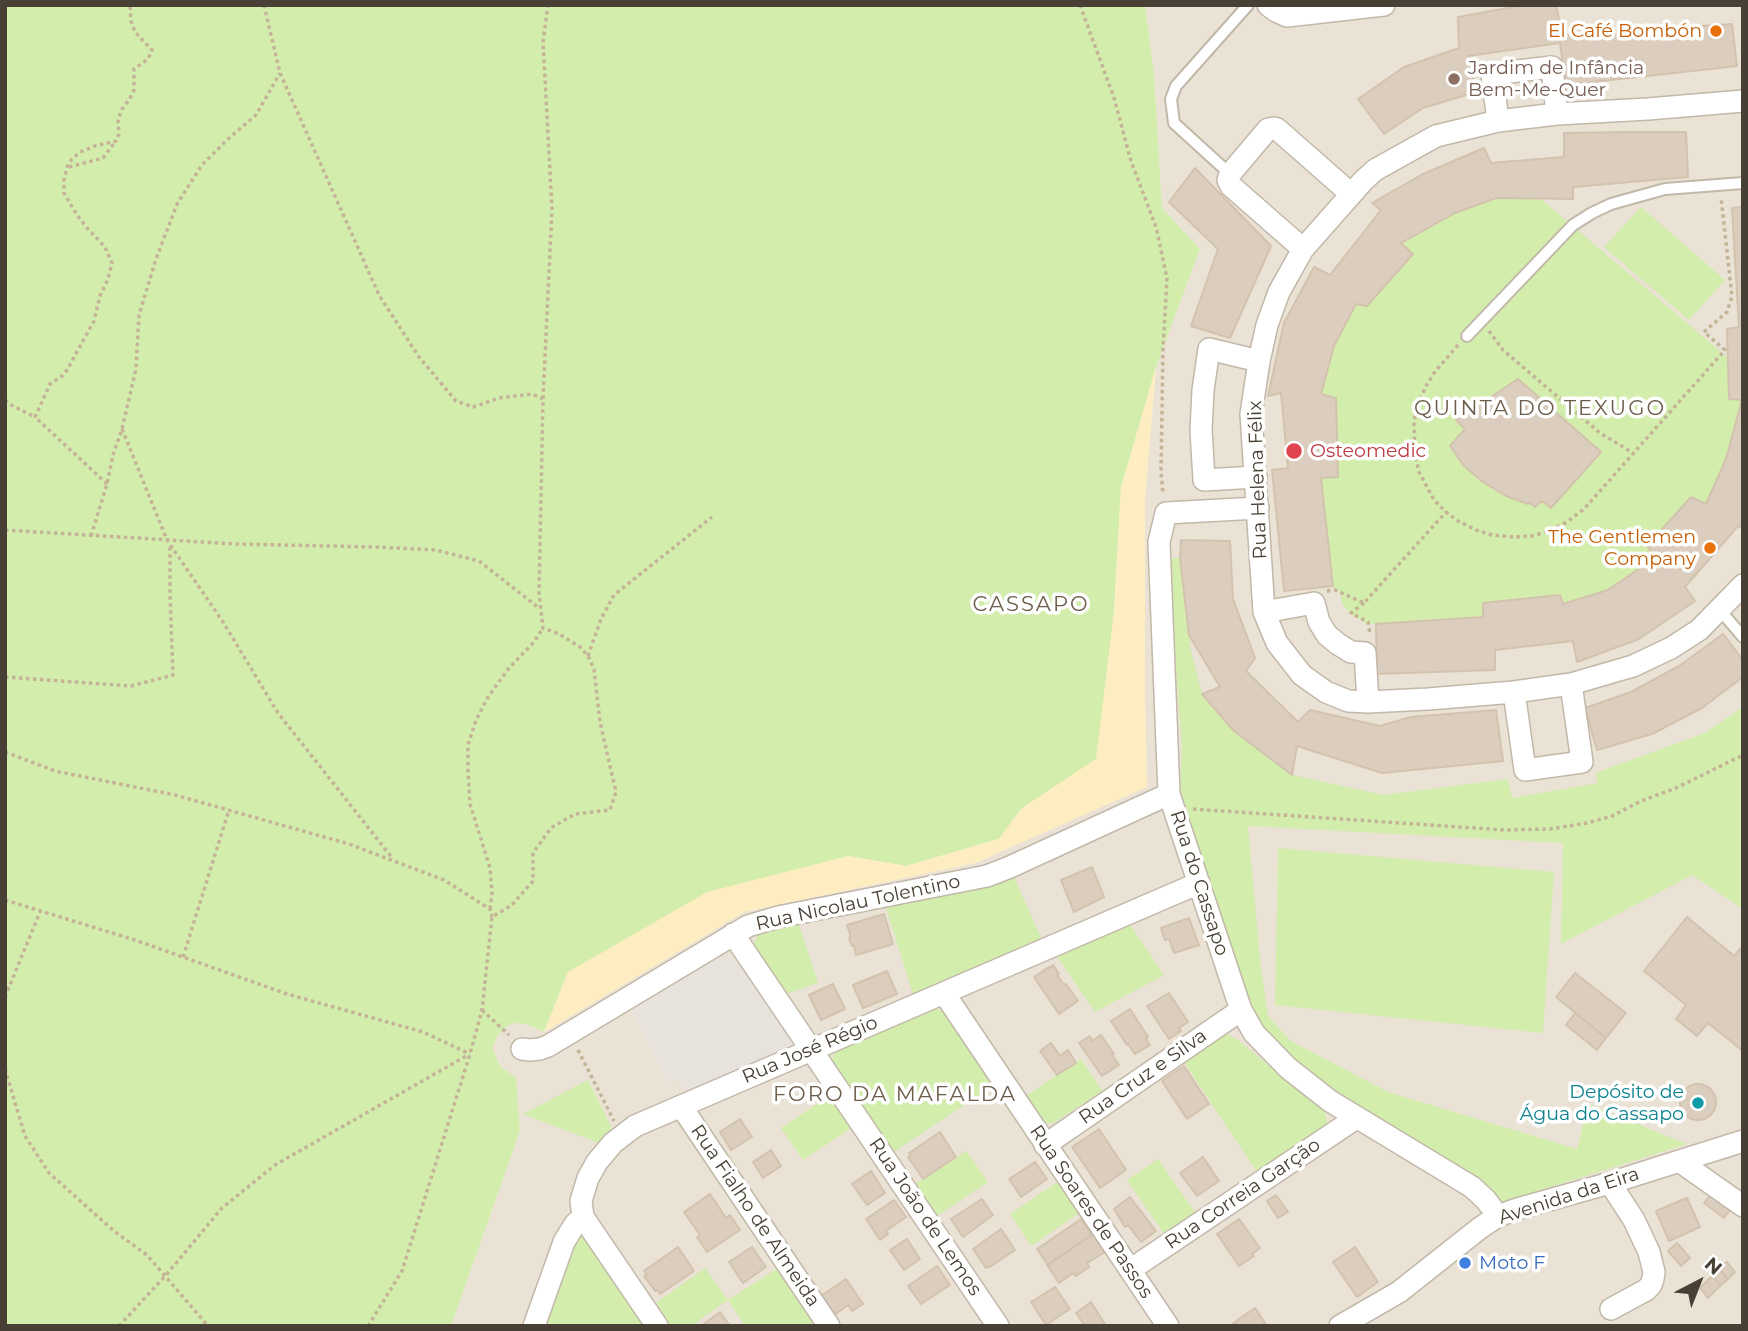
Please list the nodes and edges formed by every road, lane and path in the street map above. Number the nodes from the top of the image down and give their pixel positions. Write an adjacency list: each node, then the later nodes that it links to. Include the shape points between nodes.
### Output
1 (130, 5): 12 (path, via 135,32 152,50 134,69 134,90 118,120)
2 (264, 5): 8 (path)
3 (548, 5): 22 (path, via 543,42 552,209)
4 (1080, 5): 31 (path, via 1156,226 1167,278 1161,472)
5 (1248, 5): 14 (lane, via 1172,94 1174,123)
6 (1268, 5): 7 (street, via 1287,16)
7 (1384, 5)
8 (280, 73): 22 (path, via 379,295 419,357 456,401 473,407 532,394); 25 (path, via 257,115 202,165 177,204 139,314 136,369)
9 (1743, 101): 10 (street, Rua Helena Félix)
10 (1557, 114): 11 (street, Rua Helena Félix); 11 (street, via 1552,67 1492,74)
11 (1498, 121): 17 (street, Rua Helena Félix, via 1426,141 1375,170)
12 (117, 141): 13 (path, via 87,148); 13 (path, via 103,158)
13 (67, 167): 24 (path, via 64,193 106,247 112,263 94,321 67,370 50,384)
14 (1230, 174): 17 (street, via 1274,128); 18 (street, via 1231,186)
15 (1743, 183): 16 (lane)
16 (1720, 184): 19 (lane, via 1665,189 1592,213 1573,225); 26 (path, via 1732,297 1727,312 1704,332 1725,350)
17 (1351, 194): 18 (street, Rua Helena Félix)
18 (1303, 249): 21 (street, Rua Helena Félix, via 1279,292)
19 (1482, 320): 20 (lane); 26 (path, via 1503,349 1600,433)
20 (1467, 336): 30 (path, via 1434,373 1414,422 1419,472)
21 (1259, 361): 27 (street, Rua Helena Félix, via 1251,414); 27 (street, via 1209,349 1203,390 1204,480)
22 (543, 399): 40 (path)
23 (5, 400): 24 (path)
24 (35, 417): 28 (path)
25 (122, 429): 28 (path); 35 (path)
26 (1633, 453): 30 (path, via 1584,509 1567,522 1532,536 1492,535)
27 (1256, 477): 29 (street, Rua Helena Félix)
28 (107, 484): 34 (path)
29 (1258, 508): 31 (street); 42 (street, Rua Helena Félix)
30 (1446, 512): 39 (path)
31 (1166, 513): 53 (street, Rua do Cassapo, via 1159,542)
32 (712, 517): 46 (path, via 614,595)
33 (5, 530): 34 (path)
34 (91, 536): 35 (path)
35 (167, 540): 36 (path); 40 (path, via 436,550 479,561)
36 (170, 545): 47 (path, via 173,675 131,685); 55 (path, via 278,713)
37 (1743, 585): 41 (street, Rua Helena Félix)
38 (1335, 590): 39 (path)
39 (1364, 603): 43 (path, via 1351,613)
40 (541, 609): 44 (path)
41 (1719, 609): 45 (lane); 48 (street, Rua Helena Félix, via 1671,648 1633,666)
42 (1264, 612): 50 (street, Rua Helena Félix, via 1278,643 1302,675 1326,692 1348,701); 50 (street, via 1314,603 1327,635 1351,652 1365,653)
43 (1369, 625)
44 (543, 628): 46 (path); 58 (path, via 488,697 468,745 470,804 491,868)
45 (1743, 636)
46 (588, 656): 60 (path, via 616,792 610,810 575,814 551,828 533,853 533,881 512,905)
47 (5, 677)
48 (1571, 684): 49 (street, Rua Helena Félix); 49 (street, via 1582,762 1559,766 1525,770)
49 (1514, 692): 50 (street, Rua Helena Félix)
50 (1368, 702)
51 (5, 752): 54 (path, via 55,771)
52 (1743, 755): 53 (path, via 1612,816 1550,829 1504,830 1203,810)
53 (1171, 800): 56 (street, Rua do Cassapo); 61 (street, Rua Nicolau Tolentino, via 987,876 778,917)
54 (229, 810): 55 (path); 62 (path)
55 (394, 861): 58 (path, via 444,880)
56 (1199, 883): 63 (street, Rua José Régio); 66 (street, Rua do Cassapo)
57 (5, 900): 59 (path)
58 (490, 909): 60 (path)
59 (41, 911): 62 (path); 64 (path)
60 (492, 917): 65 (path)
61 (733, 934): 67 (street, Rua Nicolau Tolentino); 69 (street, Rua João de Lemos)
62 (183, 957): 70 (path, via 287,994 423,1032)
63 (944, 993): 69 (street, Rua José Régio); 76 (street, Rua Soares de Passos)
64 (5, 998)
65 (482, 1010): 68 (path); 70 (path)
66 (1241, 1010): 73 (street, Rua do Cassapo, via 1254,1033 1288,1068); 76 (street, Rua Cruz e Silva)
67 (569, 1033): 68 (street, Rua Nicolau Tolentino, via 540,1049); 74 (path)
68 (522, 1048)
69 (812, 1050): 72 (street, Rua José Régio); 91 (street, Rua João de Lemos)
70 (470, 1054): 83 (path, via 275,1165 222,1208); 87 (path, via 402,1271)
71 (5, 1069): 83 (path, via 25,1136 49,1173)
72 (681, 1106): 74 (street, Rua José Régio); 90 (street, Rua Fialho de Almeida)
73 (1356, 1118): 80 (street, Rua do Cassapo, via 1472,1187); 82 (street, Rua Correia Garção)
74 (621, 1135): 81 (street, Rua José Régio, via 588,1178 581,1201)
75 (1743, 1141): 77 (street, Avenida da Eira)
76 (1045, 1144): 82 (street, Rua Soares de Passos)
77 (1679, 1161): 78 (street, Avenida da Eira); 79 (street)
78 (1610, 1183): 80 (street, Avenida da Eira); 84 (street, via 1634,1220 1654,1272 1646,1290)
79 (1743, 1206)
80 (1498, 1216): 93 (street, Avenida da Eira, via 1399,1292)
81 (583, 1217): 88 (street, Rua José Régio, via 568,1234); 89 (street)
82 (1130, 1270): 92 (street, Rua Soares de Passos)
83 (166, 1275): 85 (path); 86 (path)
84 (1611, 1309)
85 (119, 1326)
86 (208, 1326)
87 (368, 1326)
88 (534, 1326)
89 (657, 1326)
90 (829, 1326)
91 (998, 1326)
92 (1168, 1326)
93 (1340, 1326)

